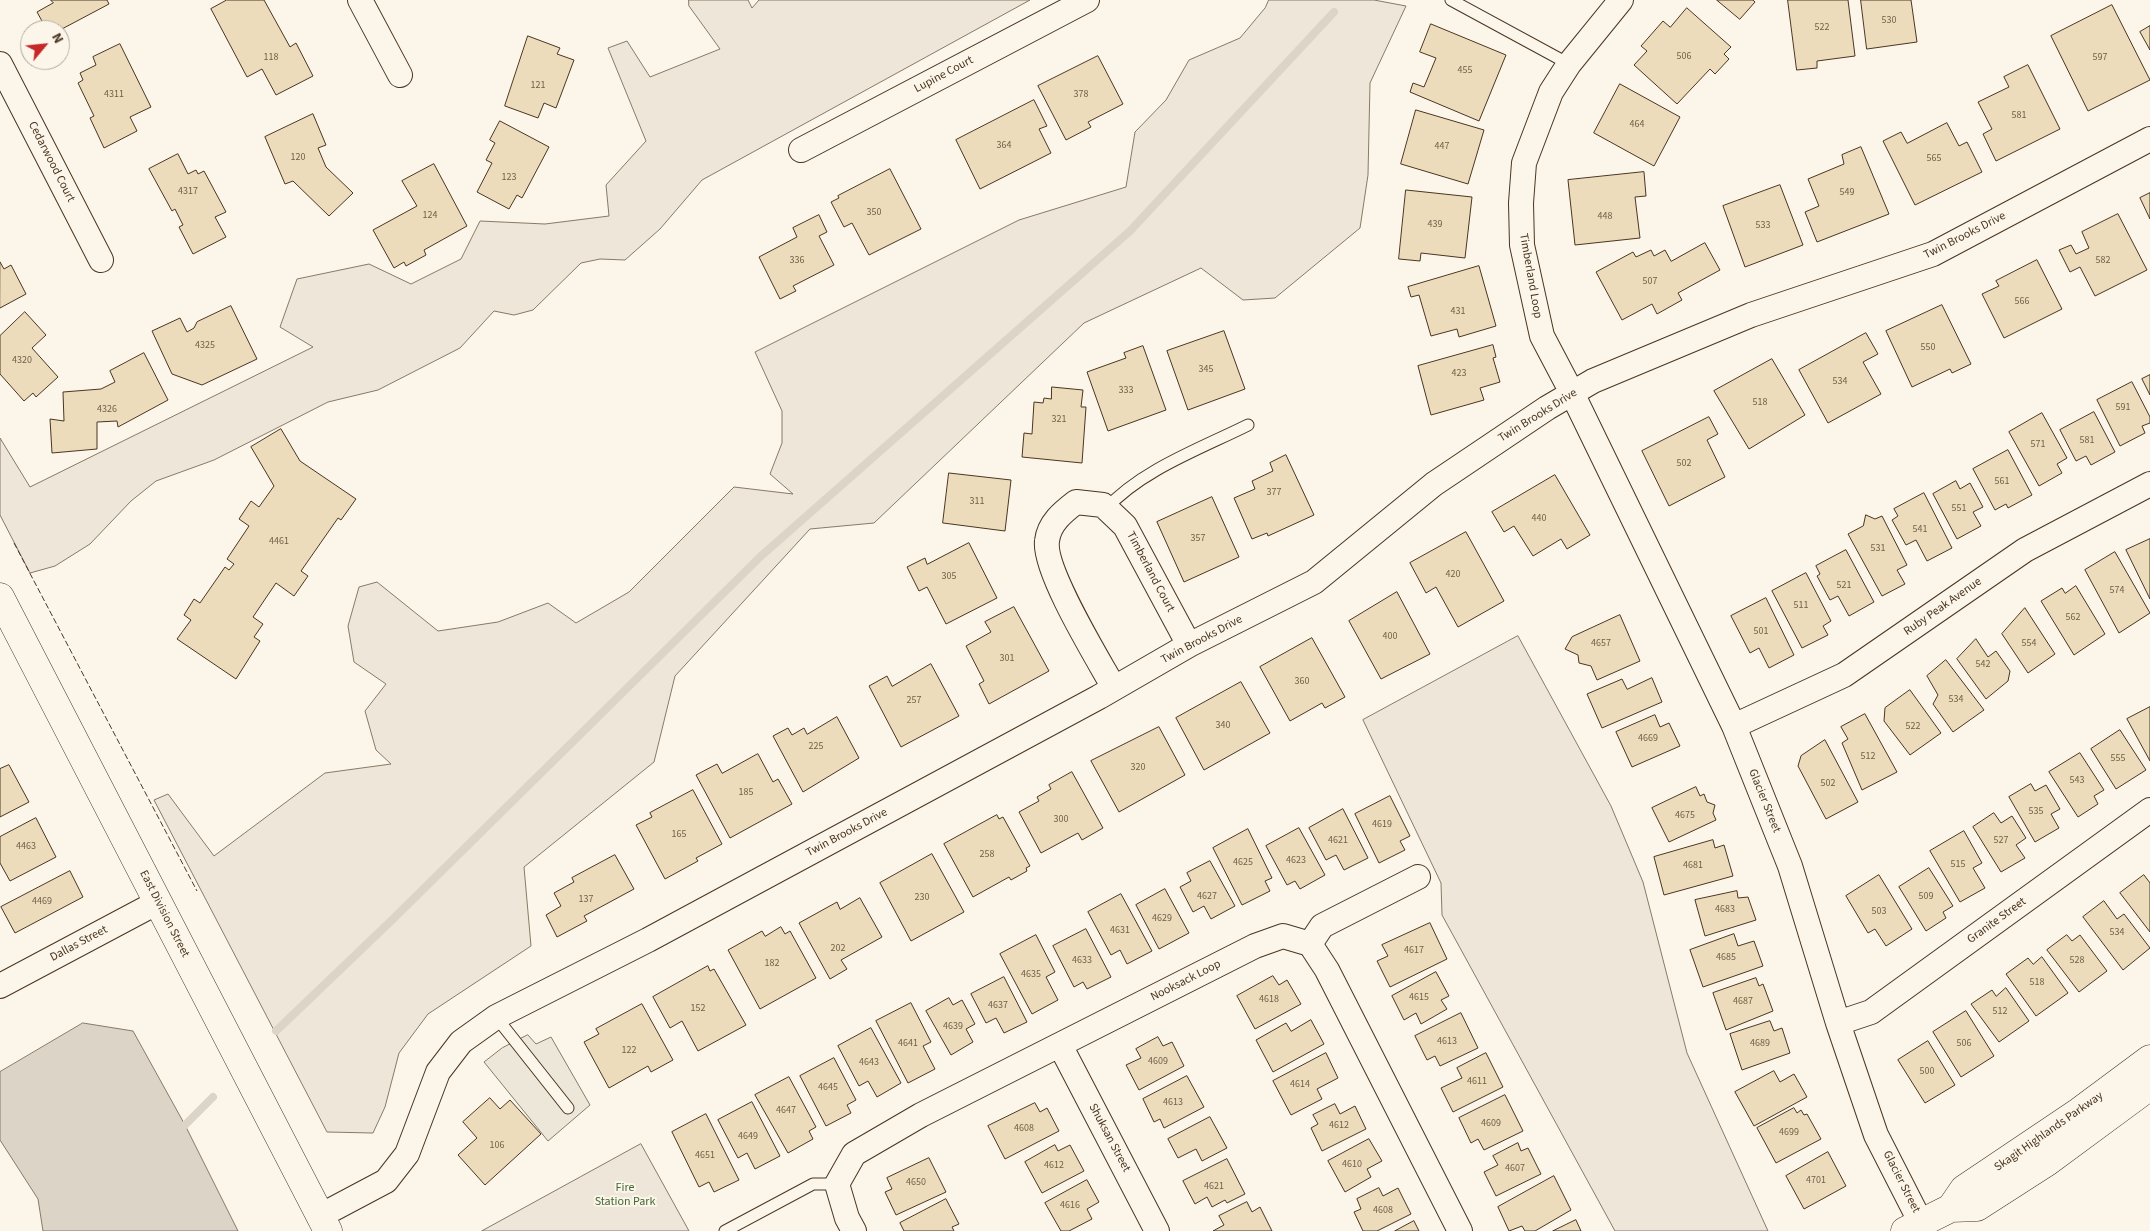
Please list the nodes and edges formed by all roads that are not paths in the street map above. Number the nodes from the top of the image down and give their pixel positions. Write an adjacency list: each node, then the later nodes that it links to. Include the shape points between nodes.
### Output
1 (360, 0): 7 (street)
2 (1086, 0): 9 (street, Lupine Court)
3 (1451, 0): 6 (lane)
4 (1621, 0): 6 (street, Timberland Loop)
5 (0, 64): 10 (street, Cedarwood Court)
6 (1569, 64): 11 (street, Timberland Loop, via 1551,92 1524,163 1521,203 1522,245 1542,336)
7 (400, 75)
8 (2150, 140): 11 (street, Twin Brooks Drive, via 1933,254 1751,315 1593,381)
9 (801, 150)
10 (101, 260)
11 (1572, 394): 16 (street, Twin Brooks Drive, via 1434,484 1314,582); 18 (street, Glacier Street)
12 (1248, 425): 14 (lane, via 1148,476 1119,495)
13 (2150, 484): 18 (street, Ruby Peak Avenue, via 2025,550 1844,674)
14 (1106, 509): 16 (street, Timberland Court, via 1125,526); 17 (street, Timberland Court, via 1103,505 1076,502 1058,516 1047,541 1052,573)
15 (0, 597): 21 (street, East Division Street)
16 (1189, 645): 17 (street, Twin Brooks Drive)
17 (1114, 688): 24 (street, Twin Brooks Drive, via 656,936)
18 (1734, 726): 25 (street, Glacier Street, via 1790,866)
19 (2150, 810): 25 (street, Granite Street, via 1871,1012)
20 (1418, 877): 22 (street, via 1322,926)
21 (158, 902): 23 (street, Dallas Street); 32 (street, East Division Street)
22 (1310, 944): 26 (street, Nooksack Loop, via 1283,936 1255,946); 37 (street, via 1327,970)
23 (0, 986)
24 (496, 1017): 29 (lane); 32 (street, Twin Brooks Drive, via 461,1042 438,1072 407,1154 386,1181)
25 (1838, 1023): 33 (street, Glacier Street, via 1876,1135)
26 (1060, 1046): 30 (street, Nooksack Loop, via 921,1115 854,1154); 36 (street, Shuksan Street)
27 (2150, 1059): 31 (street, Skagit Highlands Parkway, via 2080,1112 1964,1189)
28 (2150, 1086): 31 (street, Skagit Highlands Parkway, via 2047,1162 1977,1207)
29 (568, 1108)
30 (837, 1184): 34 (lane, via 813,1184); 35 (street)
31 (1951, 1208): 33 (street, Skagit Highlands Parkway)
32 (324, 1223)
33 (1913, 1227)
34 (725, 1231)
35 (854, 1231)
36 (1158, 1231)
37 (1460, 1231)

